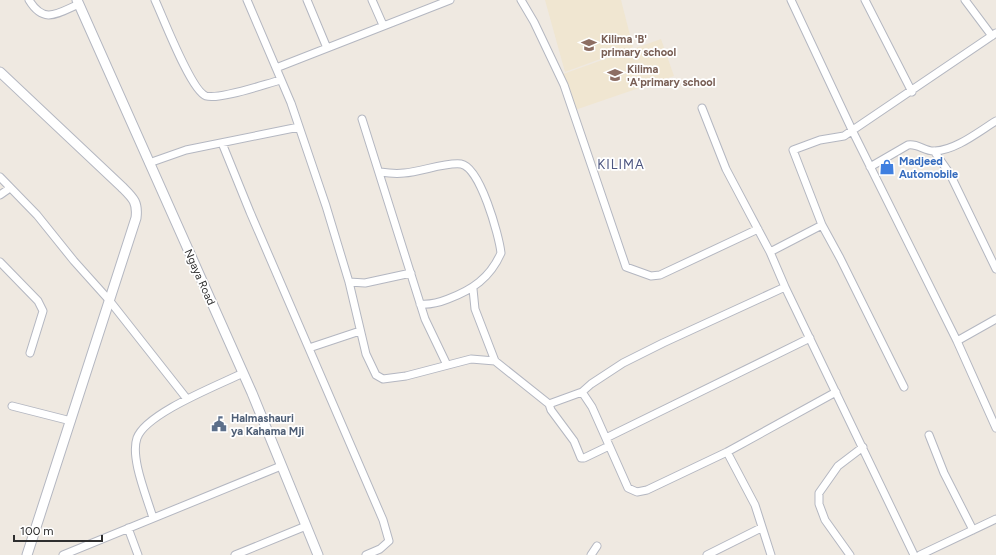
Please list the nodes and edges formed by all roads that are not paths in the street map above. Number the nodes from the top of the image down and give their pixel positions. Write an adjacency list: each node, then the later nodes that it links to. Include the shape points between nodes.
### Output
1 (29, 0): 11 (street, via 33,7 45,16)
2 (155, 0): 17 (street, via 188,74 201,94 224,95)
3 (247, 0): 15 (street)
4 (307, 0): 14 (street)
5 (372, 0): 12 (street)
6 (450, 0): 12 (street)
7 (521, 0): 33 (street, via 564,86 626,267 651,276 660,275)
8 (791, 0): 23 (street)
9 (865, 0): 18 (street)
10 (964, 0): 13 (street)
11 (78, 2): 26 (street, Ngaya Road)
12 (383, 25): 14 (street)
13 (994, 35): 18 (street)
14 (327, 48): 15 (street)
15 (276, 68): 17 (street)
16 (0, 72): 41 (street, via 122,187 136,205 136,218)
17 (280, 80): 22 (street)
18 (912, 92): 23 (street)
19 (702, 108): 33 (street, via 726,168)
20 (362, 118): 28 (street)
21 (996, 121): 25 (street, via 955,146)
22 (299, 127): 24 (street); 38 (street)
23 (852, 132): 27 (street); 32 (street, via 793,150)
24 (222, 143): 26 (street, via 186,150); 47 (street)
25 (934, 152): 27 (street, via 913,144); 36 (street, via 950,174)
26 (149, 162): 51 (street, Ngaya Road)
27 (870, 167): 46 (street)
28 (380, 172): 37 (street); 40 (street, via 402,174 455,164 470,169 489,206 501,253 487,276)
29 (0, 177): 30 (street)
30 (10, 188): 31 (street); 41 (street, via 37,215)
31 (0, 195)
32 (822, 225): 34 (street); 52 (street)
33 (758, 229): 34 (street)
34 (770, 252): 39 (street)
35 (0, 262): 48 (street, via 38,301 43,311)
36 (996, 269)
37 (411, 274): 38 (street, via 365,283); 42 (street)
38 (349, 282): 44 (street)
39 (785, 287): 45 (street); 53 (street, via 623,363)
40 (473, 289): 42 (street, via 434,304); 49 (street, via 475,310)
41 (109, 300): 55 (street); 58 (street)
42 (420, 304): 50 (street, via 433,339)
43 (996, 319): 46 (street)
44 (360, 331): 47 (street); 50 (street, via 370,366 376,375 383,379 423,373)
45 (810, 338): 54 (street); 61 (street)
46 (957, 341): 59 (street)
47 (309, 348): 78 (street, via 389,541)
48 (30, 353)
49 (495, 361): 50 (street, via 471,359); 56 (street)
50 (447, 366)
51 (243, 373): 55 (street); 65 (street, Ngaya Road)
52 (904, 387)
53 (582, 392): 56 (street); 61 (street)
54 (836, 392): 63 (street); 64 (street)
55 (187, 399): 66 (street, via 143,428 137,438 137,461)
56 (549, 404): 62 (street, via 574,441 581,458)
57 (12, 406): 58 (street)
58 (71, 421): 73 (street)
59 (996, 428)
60 (929, 435): 71 (street, via 944,473)
61 (606, 438): 62 (street)
62 (609, 446): 64 (street, via 628,488 637,492 647,490)
63 (862, 447): 82 (street, via 838,466 819,493 819,504 825,520); 83 (street)
64 (727, 452): 70 (street, via 754,505)
65 (281, 466): 66 (street); 68 (street, Ngaya Road)
66 (153, 518): 69 (street)
67 (996, 519): 71 (street)
68 (306, 526): 76 (street); 77 (street, Ngaya Road)
69 (128, 528): 74 (street); 75 (street)
70 (761, 528): 80 (street); 81 (street)
71 (972, 530): 84 (street)
72 (597, 546): 79 (street)
73 (27, 555)
74 (63, 555)
75 (138, 555)
76 (235, 555)
77 (318, 555)
78 (366, 555)
79 (591, 555)
80 (707, 555)
81 (771, 555)
82 (850, 555)
83 (914, 555)
84 (920, 555)

